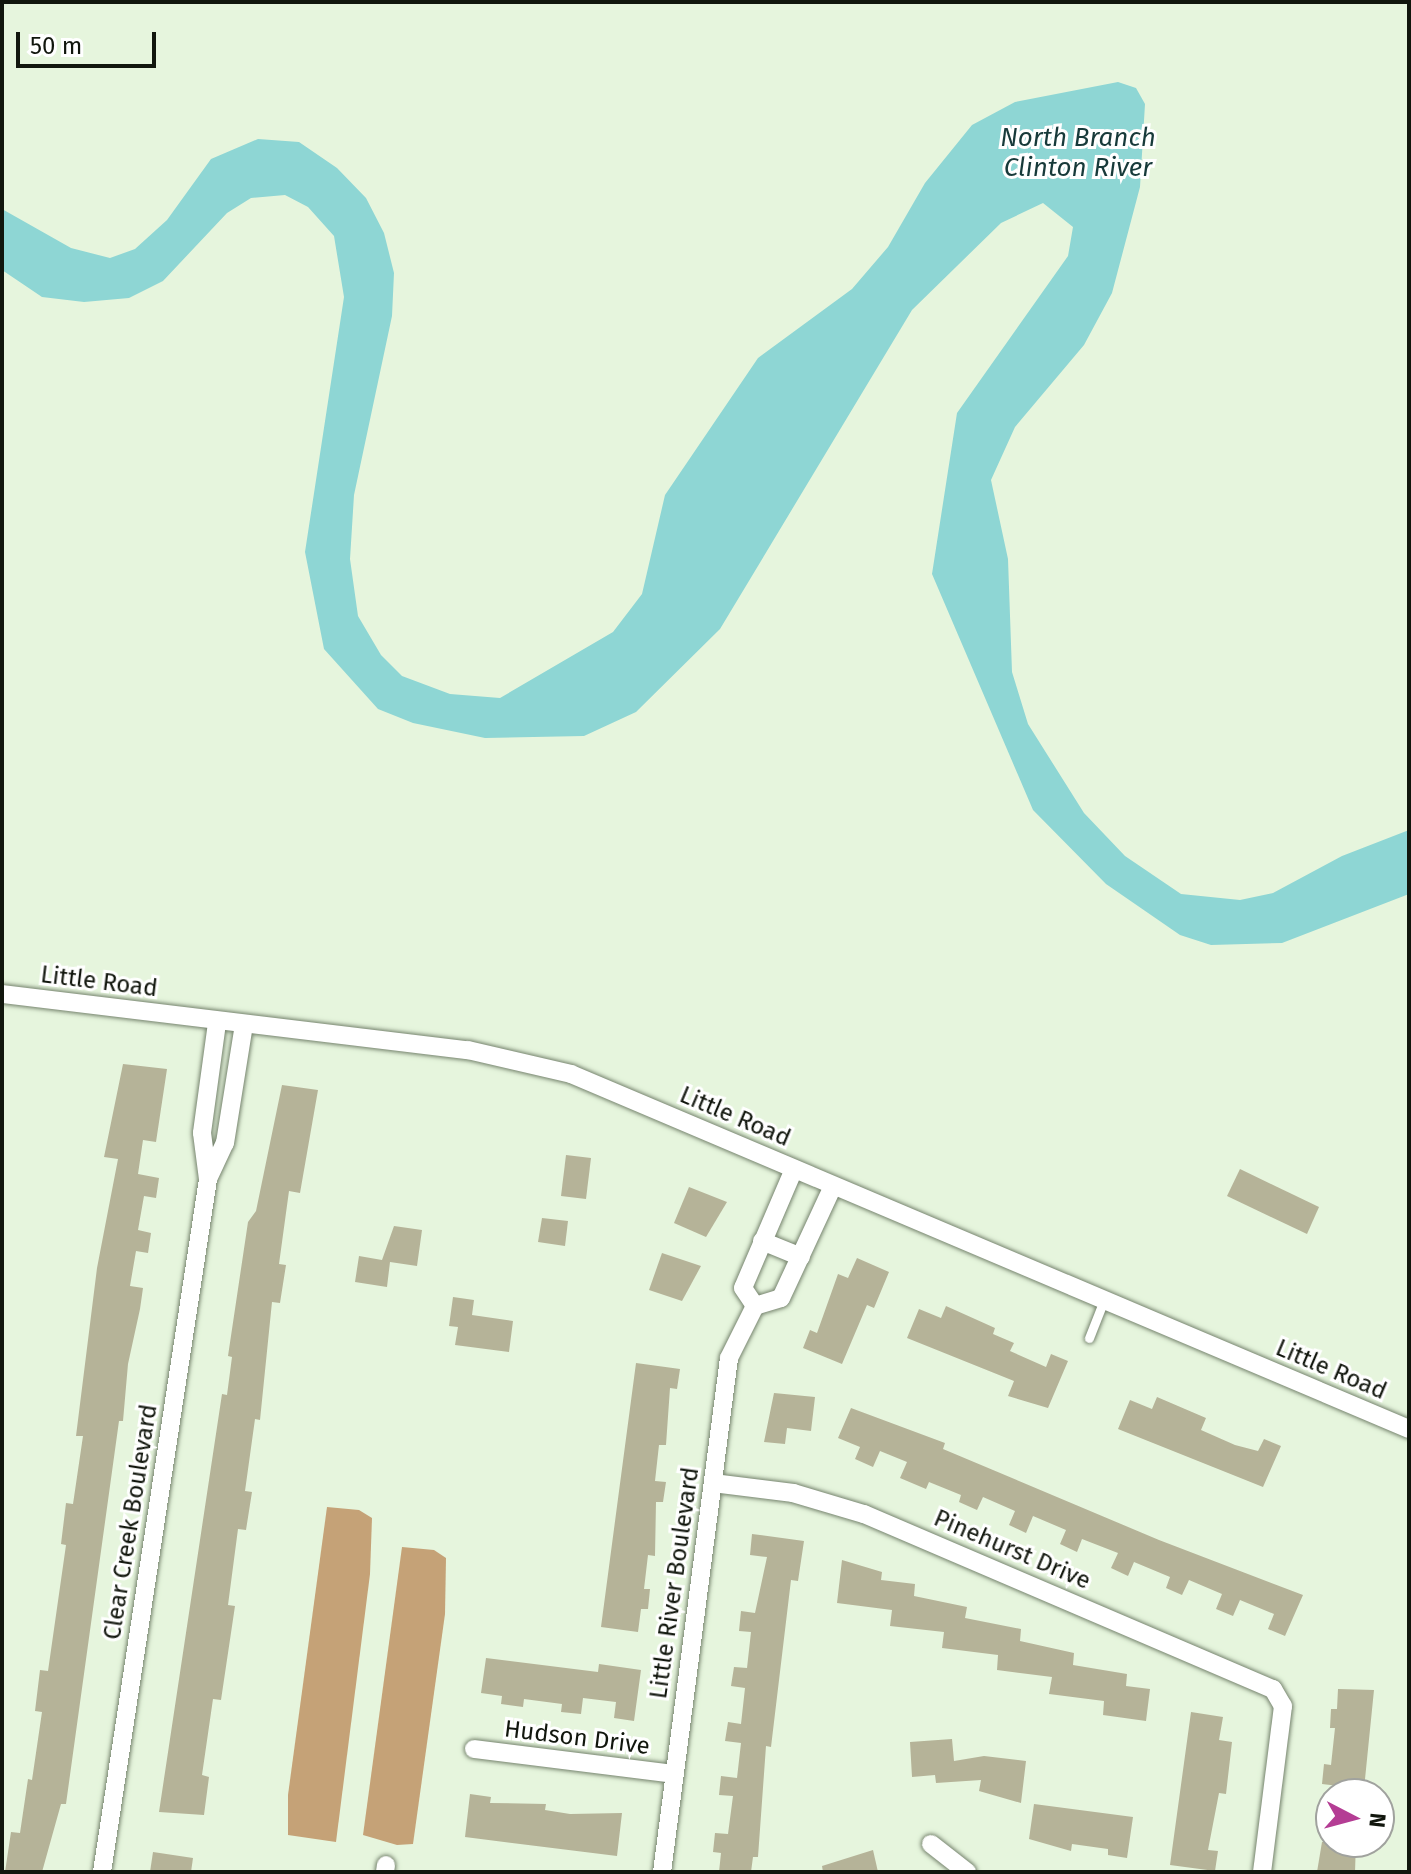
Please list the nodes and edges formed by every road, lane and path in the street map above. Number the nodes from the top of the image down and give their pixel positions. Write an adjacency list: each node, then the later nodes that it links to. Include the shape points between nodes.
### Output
1 (2, 994): 2 (street, Little Road)
2 (217, 1023): 3 (street, Little Road); 4 (street, Clear Creek Boulevard)
3 (244, 1025): 5 (street, Clear Creek Boulevard); 6 (street, Little Road, via 468,1050 533,1063 590,1081)
4 (208, 1092): 5 (street); 7 (street, Clear Creek Boulevard, via 201,1146)
5 (232, 1095): 7 (street, Clear Creek Boulevard, via 225,1143)
6 (794, 1169): 8 (street, Little Road); 9 (street)
7 (208, 1179): 19 (street, Clear Creek Boulevard)
8 (833, 1186): 10 (street); 11 (street, Little Road)
9 (762, 1241): 10 (street); 12 (street, via 743,1288)
10 (801, 1257): 12 (street, via 781,1298)
11 (1104, 1300): 13 (lane); 14 (street, Little Road)
12 (755, 1306): 15 (street, Little River Boulevard, via 729,1358)
13 (1089, 1338)
14 (1409, 1429)
15 (713, 1483): 17 (street, Little River Boulevard); 22 (street, Pinehurst Drive, via 793,1493 864,1514 1251,1677 1280,1697)
16 (474, 1749): 17 (street, Hudson Drive)
17 (674, 1774): 20 (street, Little River Boulevard)
18 (931, 1844): 21 (street)
19 (102, 1872)
20 (662, 1872)
21 (967, 1872)
22 (1262, 1872)

